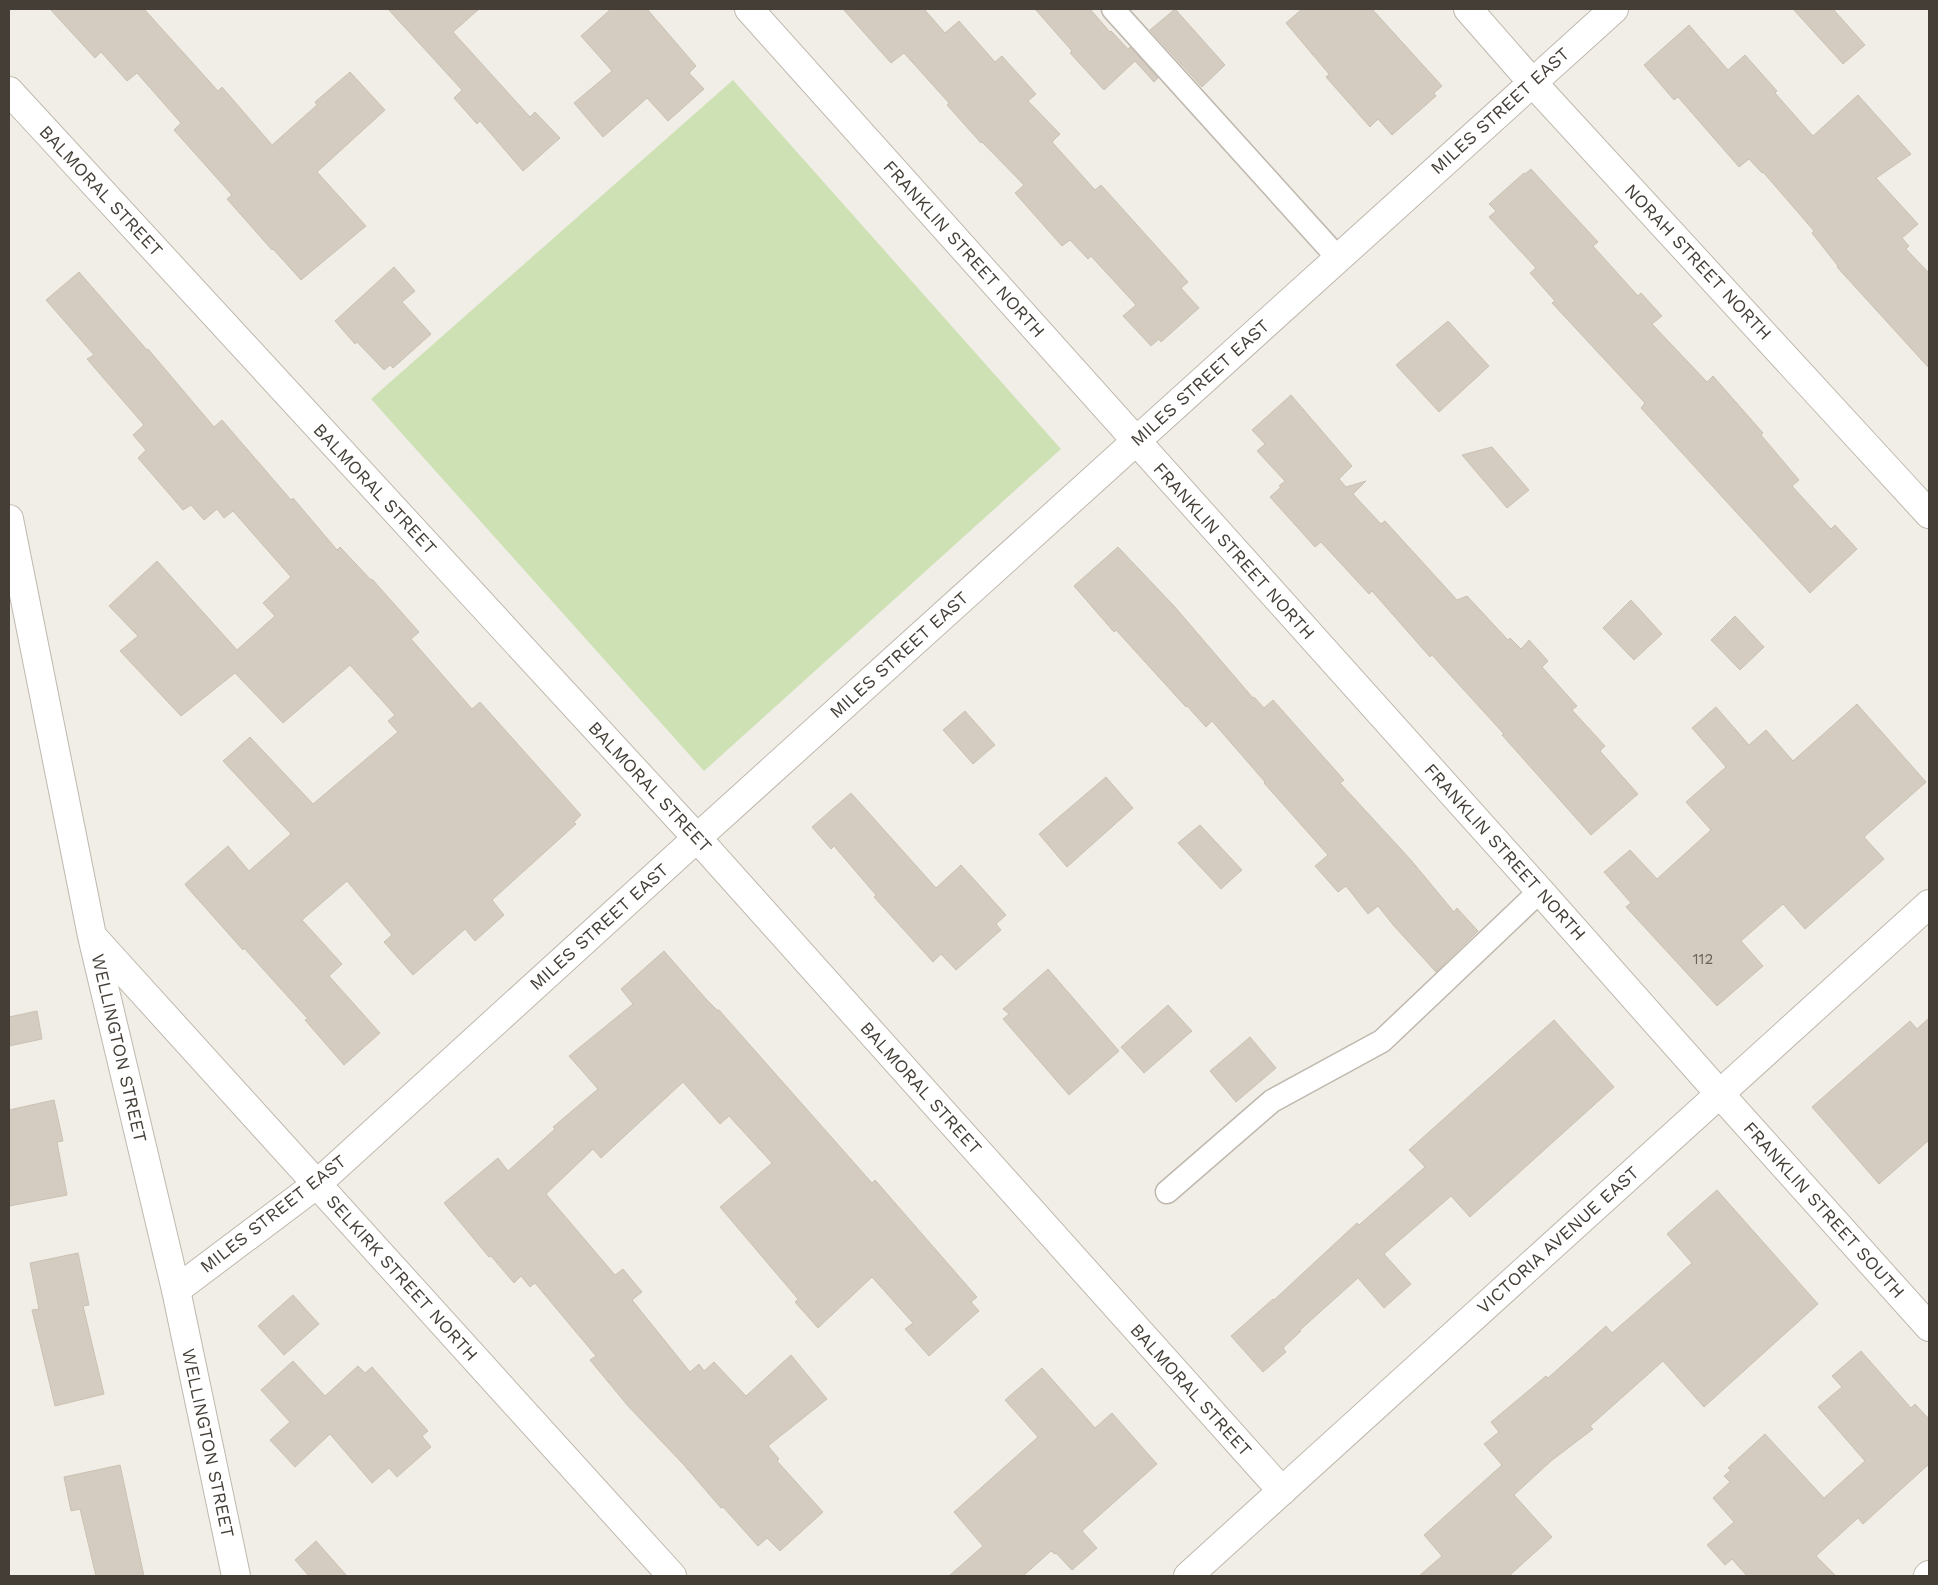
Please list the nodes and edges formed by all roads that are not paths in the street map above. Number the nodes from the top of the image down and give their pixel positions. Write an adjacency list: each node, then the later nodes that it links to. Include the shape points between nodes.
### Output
1 (748, 9): 8 (street, FRANKLIN STREET NORTH)
2 (1113, 9): 7 (lane)
3 (1468, 9): 5 (street, NORAH STREET NORTH)
4 (1614, 9): 5 (street, MILES STREET EAST)
5 (1532, 82): 7 (street, MILES STREET EAST); 9 (street, NORAH STREET NORTH)
6 (9, 91): 11 (street, BALMORAL STREET)
7 (1338, 258): 8 (street, MILES STREET EAST)
8 (1136, 441): 11 (street, MILES STREET EAST); 12 (street, FRANKLIN STREET NORTH)
9 (1929, 514)
10 (9, 518): 14 (street, WELLINGTON STREET)
11 (696, 838): 16 (street, MILES STREET EAST); 20 (street, BALMORAL STREET)
12 (1540, 891): 15 (street, FRANKLIN STREET NORTH); 17 (lane, via 1382,1041 1272,1101)
13 (1929, 904): 15 (street, VICTORIA AVENUE EAST)
14 (92, 936): 16 (street, SELKIRK STREET NORTH); 18 (street, WELLINGTON STREET)
15 (1719, 1093): 19 (street, FRANKLIN STREET SOUTH); 20 (street, VICTORIA AVENUE EAST)
16 (317, 1184): 18 (street, MILES STREET EAST); 22 (street, SELKIRK STREET NORTH)
17 (1167, 1192)
18 (176, 1290): 21 (street, WELLINGTON STREET)
19 (1929, 1327)
20 (1282, 1491): 23 (street, VICTORIA AVENUE EAST)
21 (236, 1576)
22 (672, 1576)
23 (1188, 1576)

